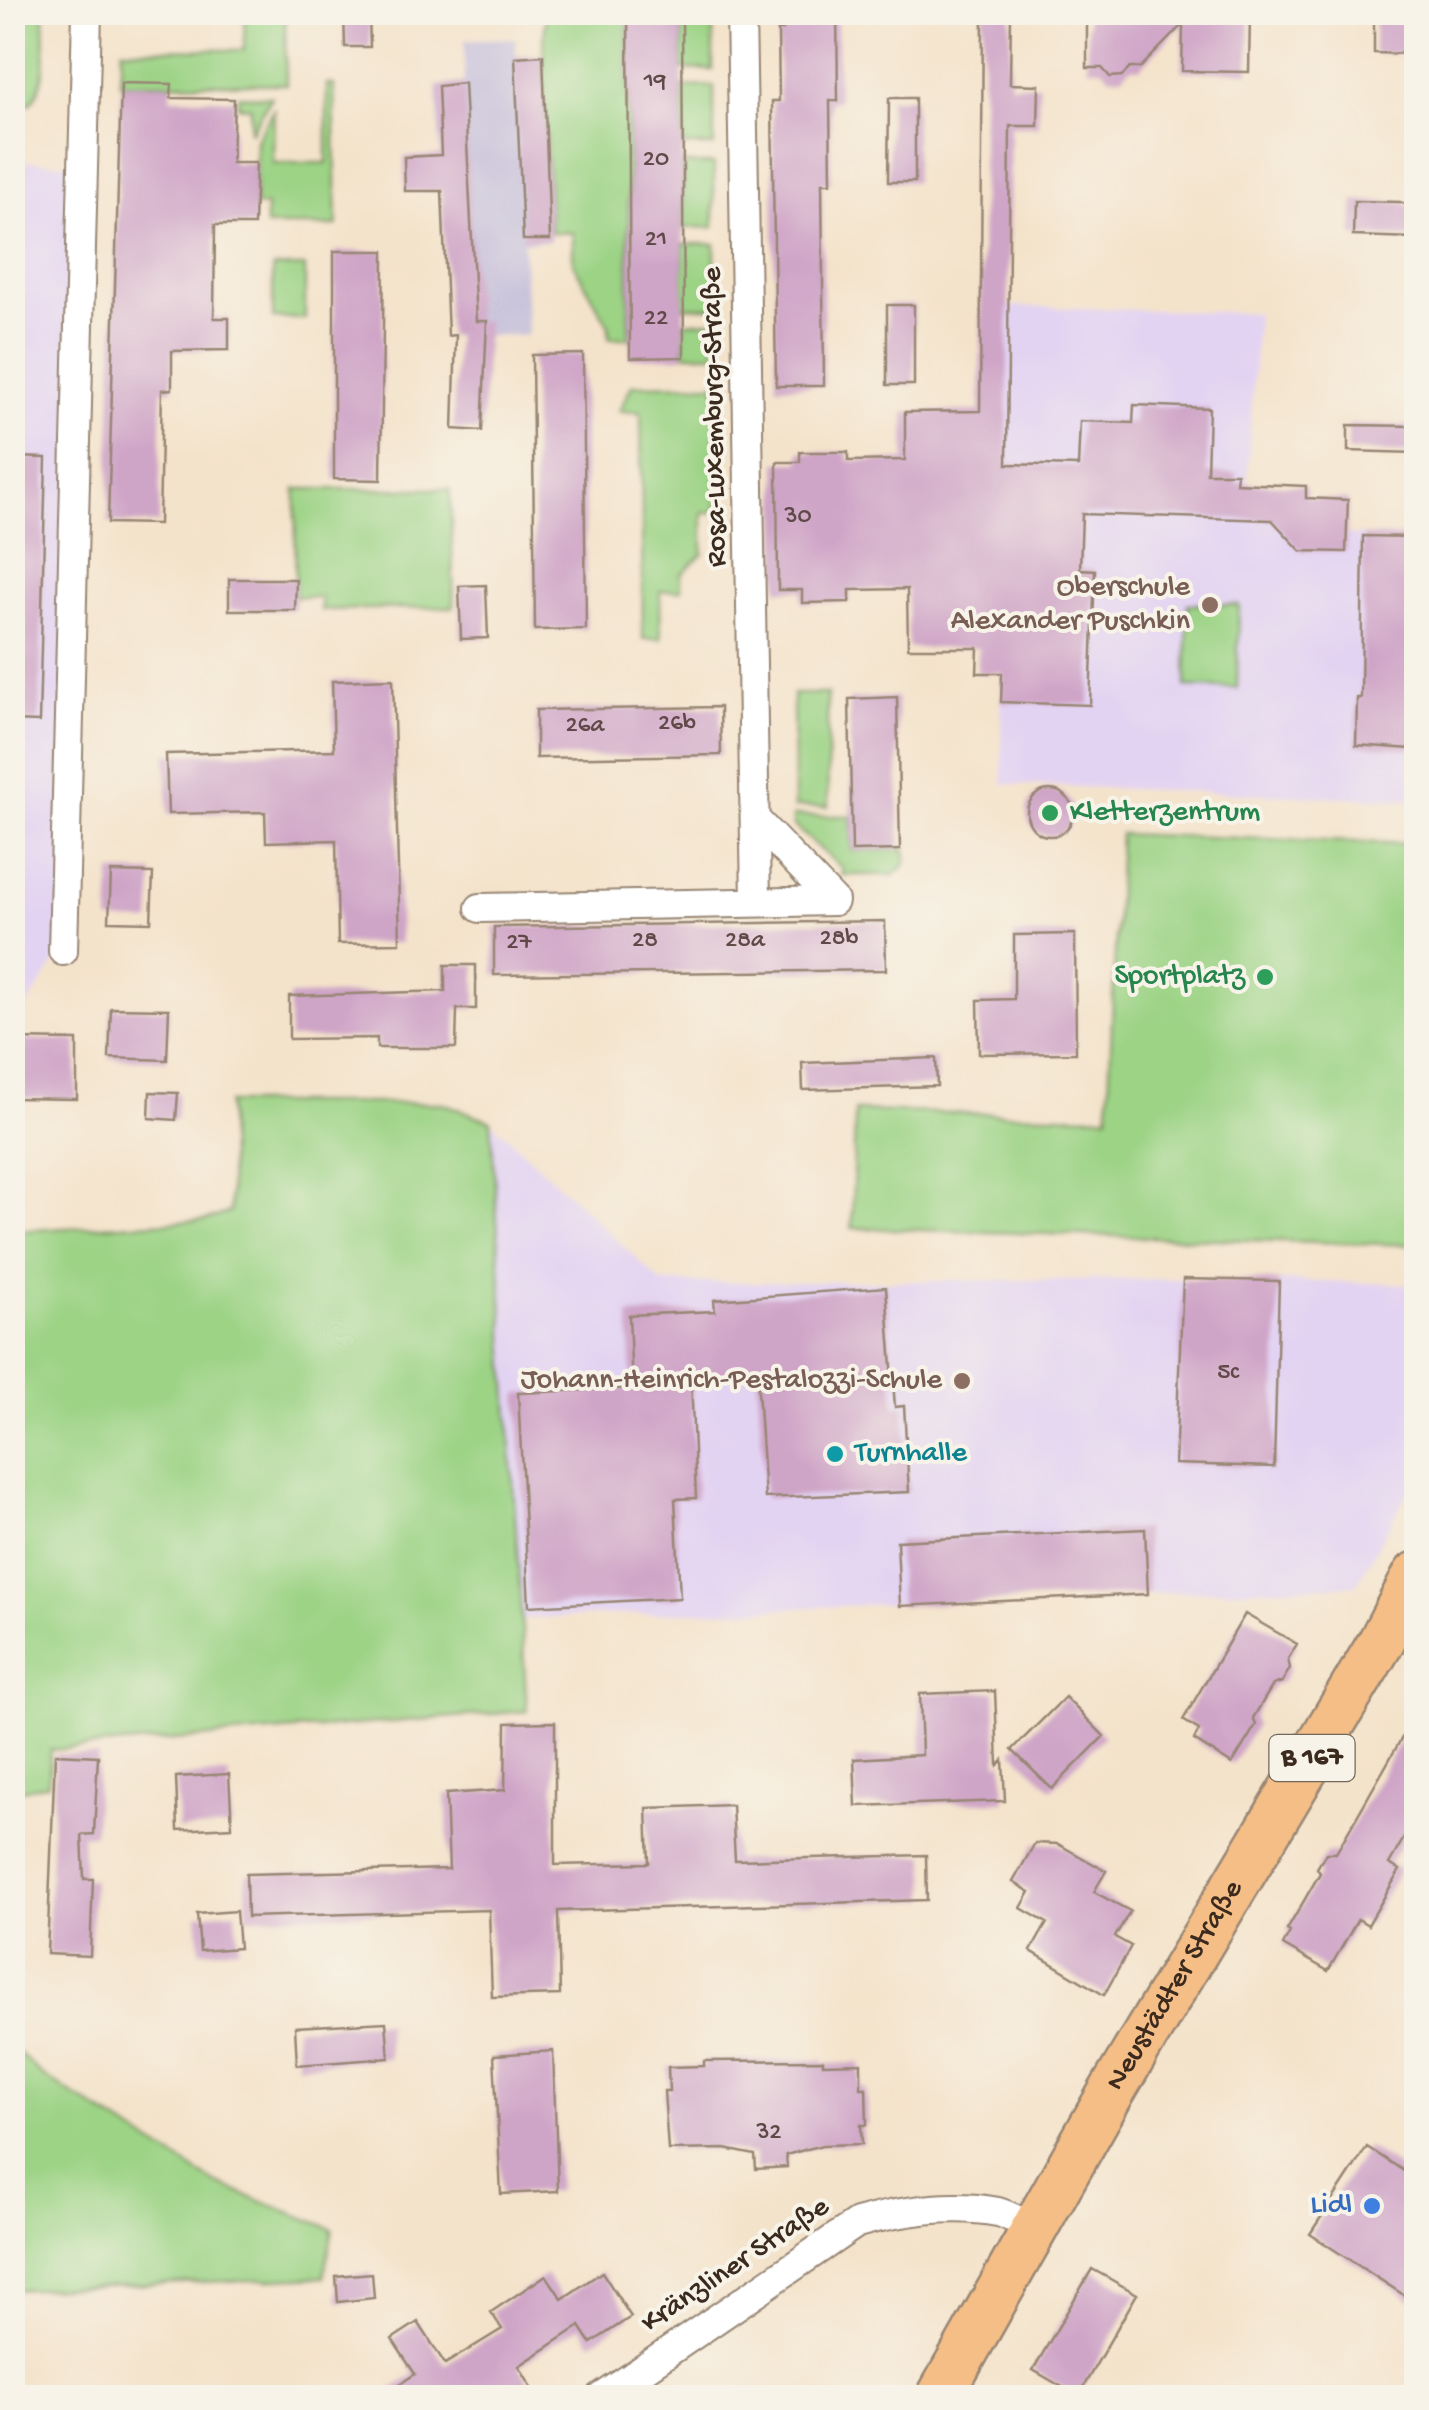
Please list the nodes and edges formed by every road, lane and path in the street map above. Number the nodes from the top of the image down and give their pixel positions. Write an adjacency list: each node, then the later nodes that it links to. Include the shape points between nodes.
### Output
1 (87, 12): 6 (street)
2 (742, 12): 3 (street, Rosa-Luxemburg-Straße)
3 (755, 820): 4 (street, Rosa-Luxemburg-Straße); 4 (street, via 834,901)
4 (756, 902): 5 (street)
5 (480, 908)
6 (63, 951)
7 (1416, 1575): 8 (main road, Neustädter Straße / B 167)
8 (1033, 2229): 9 (street, Kränzliner Straße, via 1001,2213 970,2210 856,2223); 10 (main road, Neustädter Straße / B 167)
9 (601, 2398)
10 (940, 2398)

